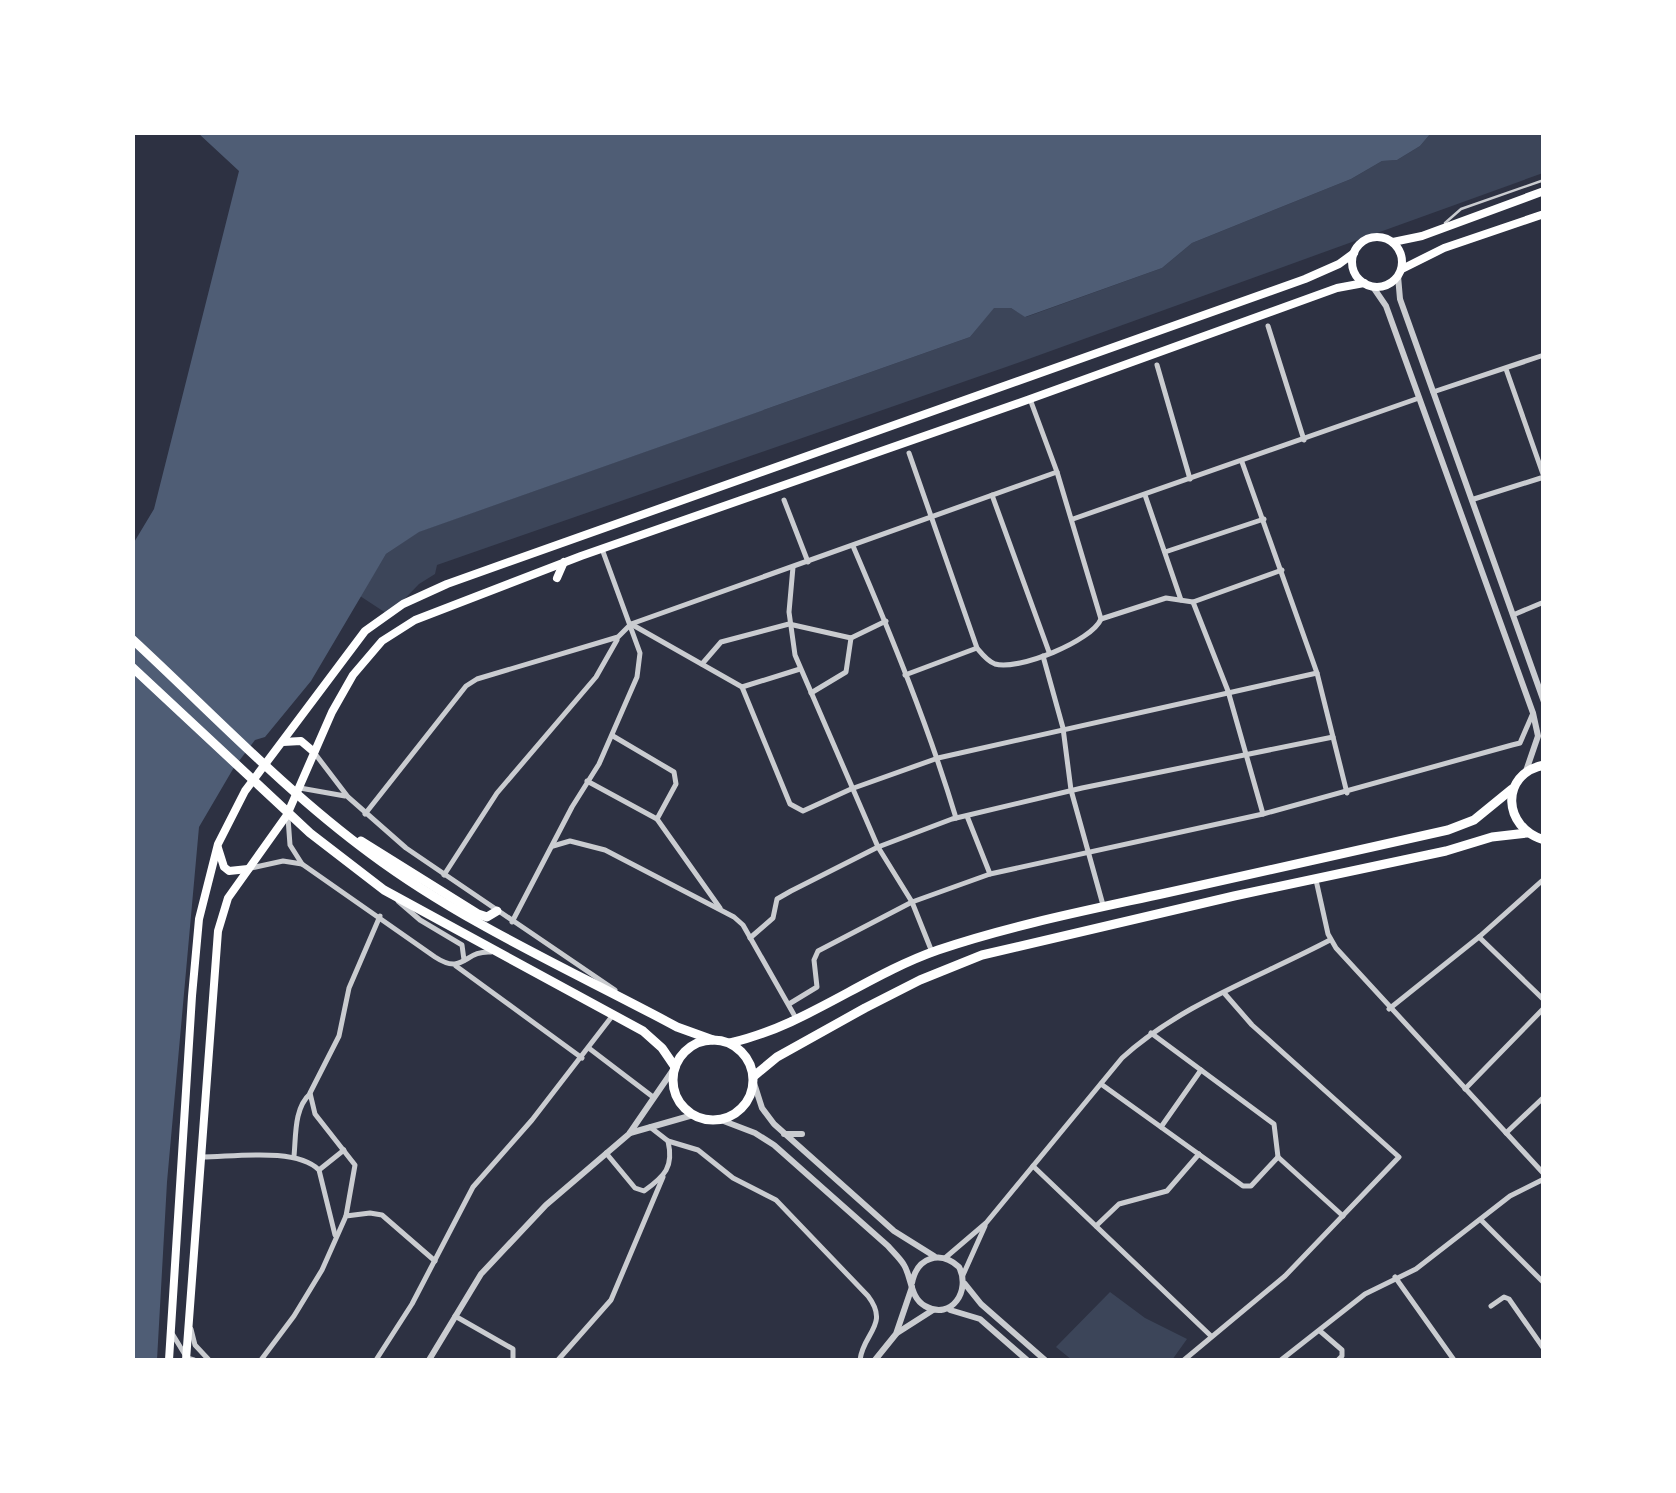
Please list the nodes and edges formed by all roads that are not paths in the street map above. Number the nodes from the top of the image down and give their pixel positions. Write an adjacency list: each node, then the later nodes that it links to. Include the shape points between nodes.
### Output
1 (1544, 180): 4 (lane, via 1461,209)
2 (1544, 191): 4 (main road)
3 (1544, 214): 7 (main road, via 1432,253)
4 (1441, 229): 5 (main road)
5 (1394, 242): 6 (main road, via 1371,237); 7 (main road, via 1402,254)
6 (1354, 252): 8 (main road, via 1353,270); 63 (main road, via 1305,279 403,604 366,631)
7 (1400, 272): 8 (main road, via 1382,287); 13 (street, via 1400,298)
8 (1368, 285): 14 (street, via 1386,306); 15 (main road, via 1337,288)
9 (1268, 326): 16 (street)
10 (1544, 355): 12 (street)
11 (1158, 365): 20 (street)
12 (1506, 368): 13 (street); 23 (street, via 1544,478)
13 (1433, 392): 23 (street)
14 (1419, 398): 16 (street); 59 (street)
15 (1030, 400): 19 (street); 29 (main road)
16 (1304, 440): 18 (street)
17 (909, 454): 25 (street)
18 (1242, 462): 20 (street); 27 (street)
19 (1057, 472): 22 (street); 26 (street)
20 (1190, 479): 21 (street)
21 (1145, 495): 26 (street); 30 (street)
22 (992, 496): 25 (street); 48 (street)
23 (1474, 499): 39 (street)
24 (784, 500): 32 (street)
25 (931, 518): 28 (street); 47 (street)
26 (1072, 520): 40 (street)
27 (1264, 520): 30 (street); 34 (street)
28 (853, 546): 32 (street); 41 (street)
29 (602, 549): 31 (main road); 42 (street)
30 (1165, 552): 36 (street)
31 (564, 562): 35 (main road); 64 (main road, via 415,620 382,641 354,675)
32 (808, 562): 33 (street)
33 (794, 567): 42 (street); 43 (street)
34 (1282, 570): 37 (street); 52 (street)
35 (558, 578)
36 (1181, 600): 37 (street); 40 (street, via 1166,598)
37 (1193, 602): 56 (street)
38 (1544, 602): 39 (street)
39 (1513, 614): 54 (street)
40 (1101, 619): 48 (street, via 1095,630)
41 (886, 621): 45 (street); 53 (street)
42 (632, 624): 44 (street); 49 (street); 61 (street, via 640,652 637,677)
43 (789, 624): 45 (street); 49 (street, via 721,642); 51 (street)
44 (618, 637): 76 (street, via 477,678); 92 (street, via 596,677 496,793)
45 (851, 638): 57 (street, via 846,672)
46 (132, 639): 80 (main road)
47 (977, 648): 48 (street, via 1006,665); 53 (street)
48 (1046, 654): 60 (street)
49 (702, 664): 55 (street)
50 (132, 667): 95 (main road, via 310,833)
51 (800, 669): 55 (street); 57 (street)
52 (1317, 673): 56 (street); 62 (street)
53 (905, 675): 66 (street)
54 (1540, 677): 58 (street)
55 (742, 687): 71 (street, via 794,808 803,811)
56 (1228, 690): 60 (street); 65 (street)
57 (811, 693): 71 (street)
58 (1544, 702)
59 (1533, 712): 68 (street, via 1538,736); 74 (street, via 1520,743)
60 (1063, 728): 66 (street); 73 (street)
61 (612, 736): 69 (street); 81 (street, via 674,772 676,784)
62 (1333, 737): 65 (street); 74 (street)
63 (281, 742): 64 (main road, via 301,741); 85 (main road, via 245,790)
64 (314, 752): 70 (main road); 75 (street)
65 (1245, 755): 73 (street); 77 (street)
66 (938, 758): 71 (street); 82 (street)
67 (1544, 765): 68 (main road)
68 (1526, 771): 72 (main road)
69 (587, 782): 81 (street); 86 (street)
70 (300, 788): 75 (street); 78 (main road)
71 (851, 788): 87 (street)
72 (1512, 789): 83 (main road, via 1512,814); 97 (main road, via 1474,820 1448,830)
73 (1071, 790): 79 (street); 88 (street)
74 (1348, 793): 77 (street)
75 (348, 797): 76 (street)
76 (365, 814): 92 (street)
77 (1263, 814): 88 (street)
78 (287, 815): 89 (street, via 290,845); 90 (main road)
79 (967, 815): 82 (street); 91 (street)
80 (325, 818): 98 (main road, via 478,914 487,918); 112 (main road, via 443,902)
81 (657, 818): 99 (street)
82 (956, 818): 87 (street)
83 (1526, 834): 84 (main road); 93 (main road, via 1492,836)
84 (1542, 842)
85 (218, 844): 90 (main road, via 224,866); 167 (main road, via 199,918)
86 (553, 846): 99 (street, via 570,841 605,850); 101 (street)
87 (878, 847): 96 (street); 103 (street, via 778,899 773,918)
88 (1089, 854): 91 (street); 97 (street)
89 (302, 864): 90 (street); 100 (street)
90 (250, 869): 143 (main road, via 228,898 218,931)
91 (990, 874): 96 (street)
92 (444, 875): 98 (street)
93 (1316, 880): 104 (street); 124 (main road, via 982,955 865,1008 777,1057)
94 (1543, 880): 102 (street)
95 (384, 890): 105 (main road); 107 (street, via 462,945)
96 (912, 902): 106 (street); 111 (street, via 818,951 817,986)
97 (1103, 906): 106 (main road)
98 (497, 911): 101 (street)
99 (722, 911): 103 (street)
100 (380, 916): 108 (street); 127 (street, via 349,988 339,1036)
101 (512, 922): 112 (street)
102 (1479, 937): 110 (street); 114 (street)
103 (750, 938): 111 (street)
104 (1330, 940): 109 (street); 114 (street)
105 (497, 952): 107 (street, via 474,953); 115 (main road)
106 (932, 952): 116 (main road)
107 (464, 961): 108 (street)
108 (455, 965): 121 (street)
109 (1224, 994): 117 (street); 150 (street, via 1399,1157)
110 (1544, 1000)
111 (789, 1004): 116 (street)
112 (637, 1005): 118 (main road)
113 (1544, 1008): 126 (street)
114 (1389, 1009): 126 (street)
115 (614, 1015): 120 (street); 122 (main road, via 662,1048)
116 (797, 1020): 119 (main road)
117 (1151, 1033): 123 (street); 125 (street)
118 (713, 1040): 119 (main road); 122 (main road, via 689,1048)
119 (730, 1044): 124 (main road, via 746,1057)
120 (589, 1049): 121 (street); 129 (street)
121 (582, 1058): 157 (street, via 473,1187)
122 (675, 1068): 129 (street); 130 (main road, via 678,1100)
123 (1201, 1070): 133 (street); 144 (street, via 1274,1124)
124 (754, 1080): 131 (main road, via 744,1107); 136 (street, via 762,1108)
125 (1101, 1084): 133 (street); 145 (street)
126 (1465, 1088): 134 (street)
127 (310, 1094): 139 (street, via 315,1114); 142 (street, via 298,1113)
128 (1544, 1097): 134 (street)
129 (655, 1099): 135 (street)
130 (693, 1116): 131 (main road); 132 (street)
131 (721, 1120): 161 (street, via 774,1145 888,1246)
132 (650, 1127): 135 (street); 138 (street)
133 (1161, 1127): 141 (street)
134 (1506, 1133): 147 (street)
135 (629, 1134): 140 (street)
136 (784, 1134): 137 (street); 155 (street, via 894,1232)
137 (802, 1134)
138 (668, 1141): 148 (street, via 671,1164); 179 (street, via 698,1150 776,1200 868,1296 877,1322)
139 (344, 1150): 146 (street); 149 (street, via 357,1170)
140 (606, 1153): 148 (street, via 638,1190); 164 (street, via 510,1240)
141 (1199, 1154): 144 (street, via 1248,1187); 153 (street, via 1166,1191 1119,1204)
142 (294, 1156): 143 (street); 146 (street)
143 (202, 1157): 165 (main road)
144 (1278, 1157): 150 (street)
145 (1033, 1166): 152 (street); 153 (street)
146 (318, 1170): 154 (street)
147 (1544, 1176): 151 (street)
148 (664, 1177): 178 (street, via 611,1300)
149 (346, 1216): 154 (street); 157 (street, via 382,1215)
150 (1343, 1216): 169 (street, via 1285,1276)
151 (1482, 1220): 158 (street); 160 (street)
152 (986, 1223): 156 (street); 159 (street)
153 (1096, 1226): 169 (street)
154 (335, 1235): 174 (street, via 322,1270)
155 (935, 1257): 156 (street); 161 (street, via 918,1266)
156 (945, 1258): 159 (street, via 960,1267)
157 (435, 1261): 175 (street)
158 (1395, 1277): 166 (street); 186 (street)
159 (964, 1279): 163 (street, via 958,1300); 182 (street, via 982,1304)
160 (1544, 1282)
161 (912, 1284): 163 (street, via 919,1302); 168 (street)
162 (1491, 1306): 170 (street, via 1509,1299)
163 (939, 1309): 168 (street); 181 (street, via 980,1320)
164 (455, 1316): 176 (street); 177 (street, via 514,1349)
165 (191, 1328): 172 (main road); 173 (street, via 195,1346)
166 (1319, 1330): 184 (street); 185 (street, via 1342,1350)
167 (172, 1333): 171 (main road); 172 (street)
168 (896, 1334): 180 (street)
169 (1211, 1336): 183 (street)
170 (1544, 1349)
171 (169, 1360)
172 (189, 1360)
173 (209, 1360)
174 (261, 1360)
175 (376, 1360)
176 (430, 1360)
177 (513, 1360)
178 (558, 1360)
179 (860, 1360)
180 (875, 1360)
181 (1026, 1360)
182 (1046, 1360)
183 (1184, 1360)
184 (1280, 1360)
185 (1338, 1360)
186 (1454, 1360)

